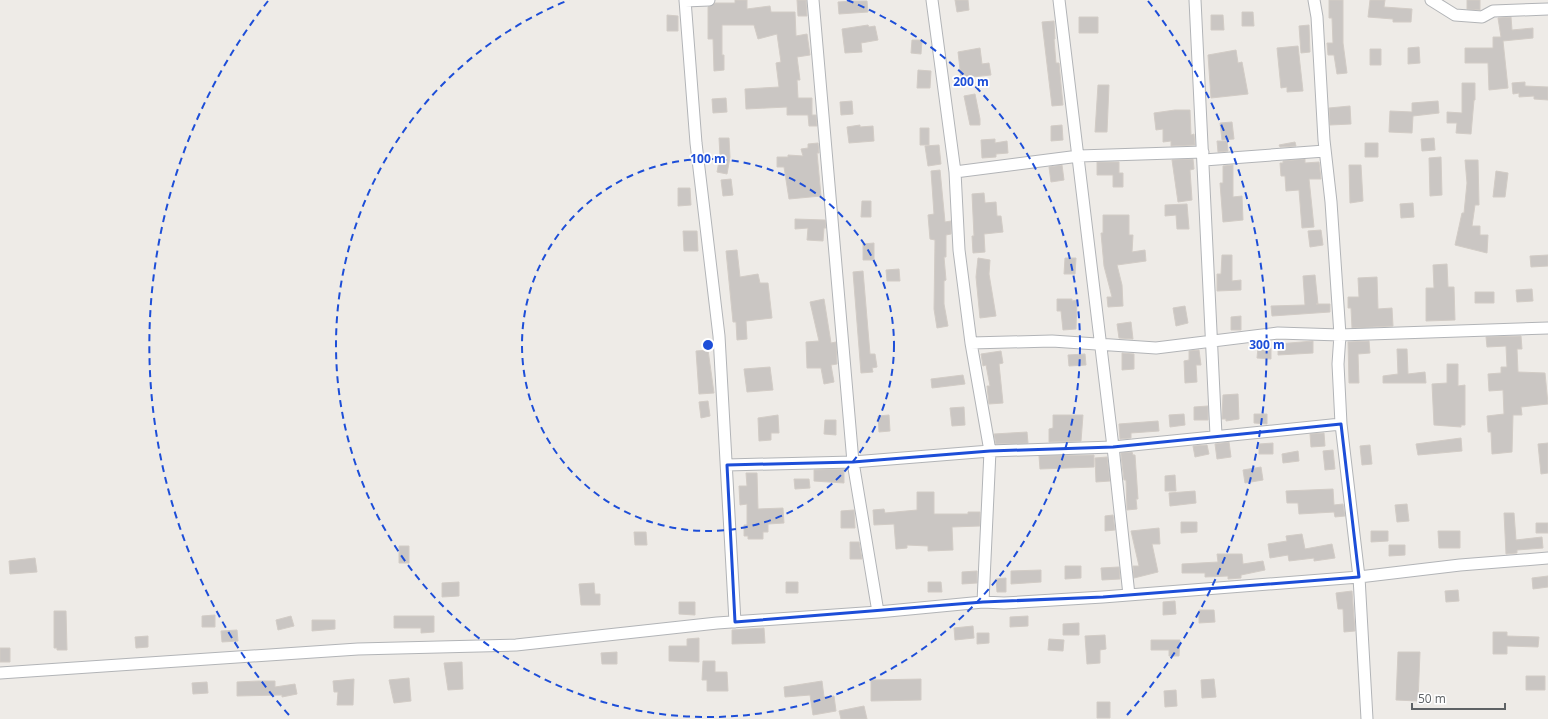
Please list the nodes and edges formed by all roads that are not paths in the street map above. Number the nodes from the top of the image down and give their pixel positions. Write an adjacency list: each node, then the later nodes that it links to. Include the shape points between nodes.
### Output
1 (709, 0): 8 (street)
2 (813, 0): 23 (street)
3 (932, 0): 13 (street)
4 (1059, 0): 11 (street)
5 (1195, 0): 12 (street)
6 (1314, 0): 10 (street)
7 (1431, 0): 9 (street, via 1456,15 1476,17 1482,17 1493,10)
8 (685, 1): 24 (street, via 696,143 719,336)
9 (1548, 9)
10 (1325, 151): 12 (street); 15 (street)
11 (1079, 156): 12 (street); 13 (street); 18 (street, via 1084,220)
12 (1203, 156): 16 (street)
13 (955, 172): 17 (street, via 959,250)
14 (1548, 328): 15 (street)
15 (1340, 335): 16 (street, via 1278,333); 19 (street, via 1338,364)
16 (1212, 340): 18 (street, via 1156,348); 20 (street)
17 (971, 343): 18 (street, via 1052,341); 22 (street)
18 (1100, 345): 21 (street)
19 (1341, 424): 20 (street); 26 (street)
20 (1216, 435): 21 (street)
21 (1113, 447): 22 (street); 27 (street)
22 (990, 451): 23 (street); 28 (street)
23 (853, 462): 24 (street); 29 (street)
24 (727, 465): 30 (street)
25 (1548, 558): 26 (street)
26 (1359, 577): 27 (street); 32 (street)
27 (1129, 595): 28 (street, via 1004,603)
28 (983, 602): 29 (street)
29 (878, 612): 30 (street)
30 (735, 622): 31 (street, via 516,645 358,649)
31 (0, 673)
32 (1367, 719)

